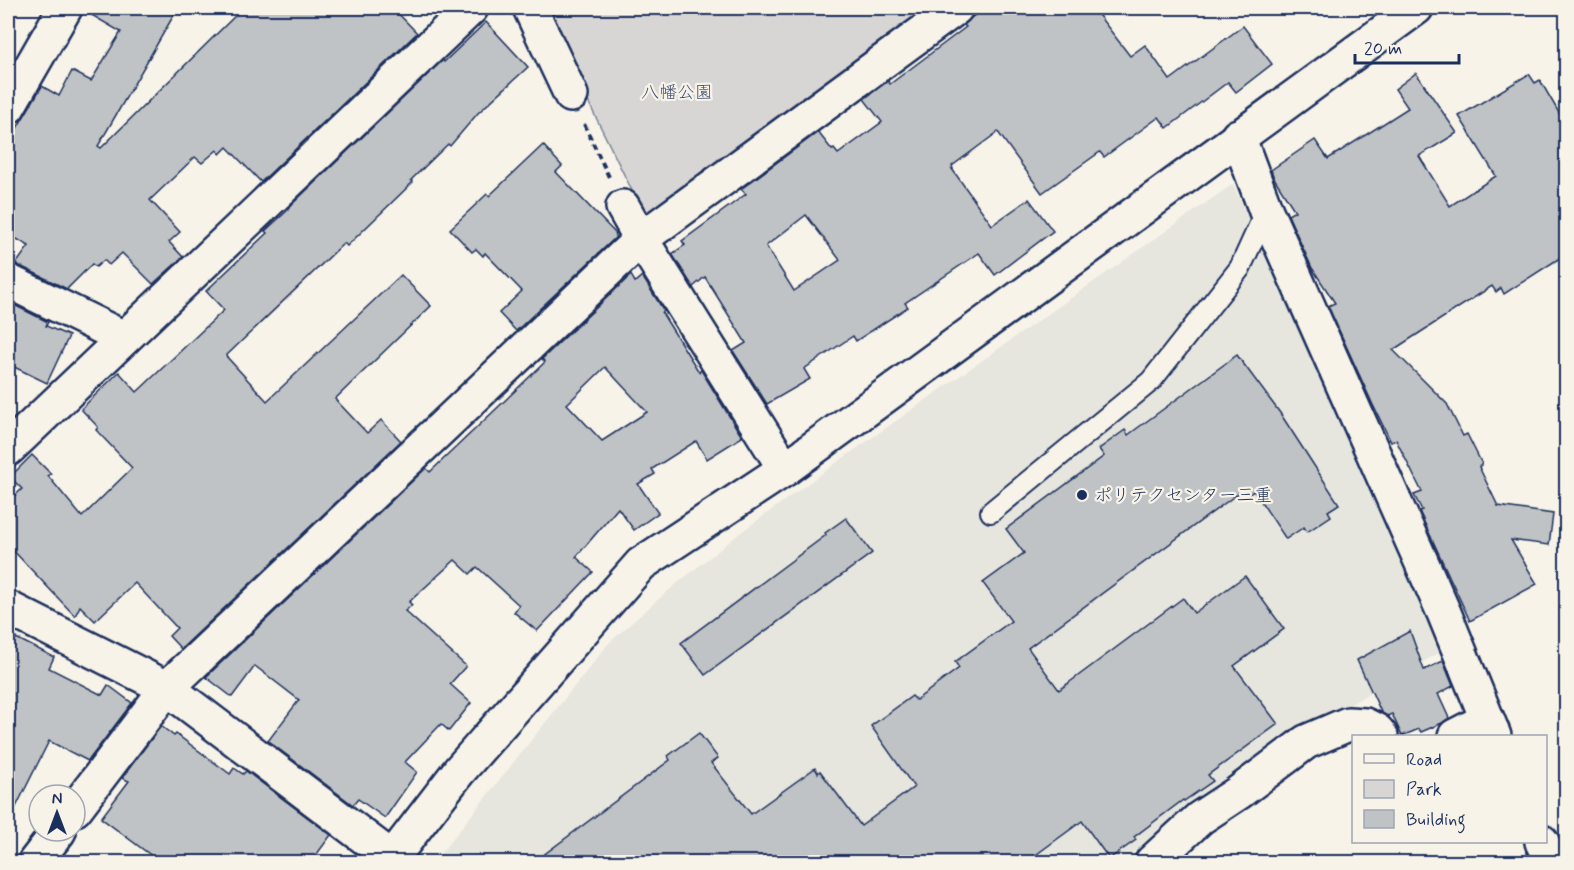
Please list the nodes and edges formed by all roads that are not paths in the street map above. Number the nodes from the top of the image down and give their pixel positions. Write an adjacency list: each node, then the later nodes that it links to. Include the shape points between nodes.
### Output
1 (65, 8): 7 (street)
2 (471, 8): 13 (street)
3 (530, 8): 6 (street)
4 (956, 8): 11 (street)
5 (1416, 8): 8 (street)
6 (571, 95)
7 (8, 107)
8 (1239, 136): 10 (street); 15 (street)
9 (623, 207): 11 (street)
10 (1266, 211): 16 (lane, via 1240,268 1151,381); 19 (street, via 1444,613)
11 (641, 239): 15 (street); 18 (street)
12 (8, 281): 13 (street)
13 (124, 339): 14 (street)
14 (8, 449)
15 (785, 469): 25 (street, via 641,564 459,771)
16 (991, 512)
17 (8, 608): 18 (street)
18 (167, 688): 22 (street); 25 (street)
19 (1490, 728): 21 (street)
20 (1381, 735): 27 (street, via 1365,725 1348,724 1306,742 1200,818)
21 (1459, 735)
22 (87, 793)
23 (50, 843): 26 (street)
24 (1542, 843): 28 (street)
25 (390, 860)
26 (35, 862)
27 (1152, 862)
28 (1552, 862)

